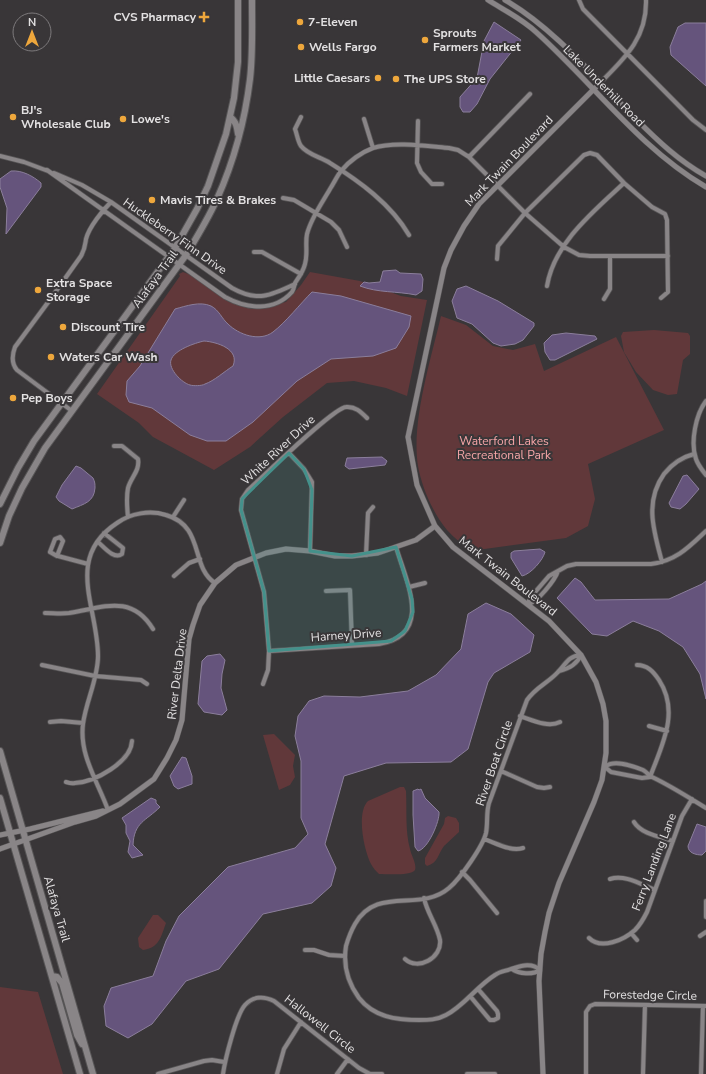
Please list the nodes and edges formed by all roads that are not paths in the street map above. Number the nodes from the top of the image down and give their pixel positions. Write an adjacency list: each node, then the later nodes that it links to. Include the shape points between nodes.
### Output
1 (238, 0): 11 (main road, Alafaya Trail, via 238,62)
2 (252, 0): 16 (main road, Alafaya Trail, via 250,78)
3 (488, 0): 9 (street, Lake Underhill Road, via 535,31)
4 (506, 0): 8 (street, Lake Underhill Road, via 539,23)
5 (579, 0): 7 (street, via 583,9)
6 (646, 0): 7 (street, via 641,31)
7 (628, 54): 8 (street); 15 (street)
8 (600, 83): 9 (street, Mark Twain Boulevard); 23 (street, Lake Underhill Road, via 664,147 685,164)
9 (594, 89): 26 (street, Mark Twain Boulevard); 27 (street, Lake Underhill Road, via 652,148 676,168)
10 (530, 94): 20 (street)
11 (230, 117): 16 (main road, via 236,124); 36 (main road, Alafaya Trail, via 221,152 208,186)
12 (301, 117): 22 (street, via 295,129 300,145)
13 (364, 119): 18 (street)
14 (418, 121): 17 (street)
15 (706, 130)
16 (239, 136): 38 (main road, Alafaya Trail, via 217,198)
17 (417, 146): 18 (street, Huckleberry Finn Drive, via 391,145); 20 (street, Huckleberry Finn Drive, via 458,150); 25 (street, via 417,163 421,172 432,184)
18 (373, 148): 22 (street, Huckleberry Finn Drive, via 353,159)
19 (0, 156): 21 (street, Huckleberry Finn Drive)
20 (469, 157): 26 (street, Huckleberry Finn Drive)
21 (47, 170): 29 (street, Huckleberry Finn Drive, via 82,185); 30 (street, Huckleberry Finn Drive)
22 (341, 170): 31 (street, Huckleberry Finn Drive); 33 (street, via 385,205)
23 (706, 176)
24 (624, 183): 32 (street, via 597,155 590,153 584,155); 35 (street, via 574,231); 40 (street, via 665,214)
25 (442, 184)
26 (497, 185): 32 (street, Huckleberry Finn Drive); 62 (street, Mark Twain Boulevard, via 479,204 464,226 444,268 408,437 417,485)
27 (706, 187)
28 (283, 198): 31 (street, via 294,200)
29 (111, 202): 30 (street); 36 (street, Huckleberry Finn Drive)
30 (103, 210): 41 (street, Huckleberry Finn Drive); 50 (street, via 86,238 81,256 13,353 16,370)
31 (315, 213): 34 (street, via 339,230); 44 (street, Huckleberry Finn Drive, via 307,235 305,264)
32 (525, 213): 35 (street, Huckleberry Finn Drive); 42 (street, via 498,246)
33 (409, 234)
34 (347, 247)
35 (564, 247): 39 (street, Huckleberry Finn Drive, via 579,255); 46 (street, via 549,273)
36 (175, 248): 38 (street, Huckleberry Finn Drive); 41 (main road, Alafaya Trail)
37 (254, 252): 44 (street, via 262,252)
38 (186, 255): 43 (main road, Alafaya Trail); 45 (street, Huckleberry Finn Drive, via 242,294 260,297 274,295)
39 (610, 256): 40 (street, Huckleberry Finn Drive); 48 (street, via 610,289)
40 (668, 256): 47 (street, via 668,292)
41 (168, 257): 43 (street, Huckleberry Finn Drive); 50 (main road, Alafaya Trail)
42 (497, 259)
43 (179, 265): 45 (street, Huckleberry Finn Drive, via 225,297 251,307 279,302 293,291); 51 (main road, Alafaya Trail)
44 (301, 274): 45 (street, Huckleberry Finn Drive)
45 (295, 284)
46 (547, 286)
47 (661, 298)
48 (604, 299)
49 (706, 400): 55 (street, via 697,420)
50 (61, 403): 51 (street); 58 (main road, Alafaya Trail, via 25,455)
51 (72, 411): 66 (main road, Alafaya Trail, via 29,474 9,516)
52 (367, 418): 54 (street, White River Drive, via 357,408 347,406 340,409)
53 (114, 446): 60 (street, via 122,446 128,450 138,459 140,465 128,488)
54 (289, 453): 68 (street, via 312,482); 71 (street, White River Drive, via 248,490 242,499 241,510)
55 (694, 454): 56 (street); 73 (street, via 683,457 670,468 653,496 652,522)
56 (706, 475)
57 (184, 500): 61 (street)
58 (0, 504)
59 (373, 507): 69 (street, via 368,513)
60 (128, 517): 61 (street, via 160,513); 64 (street)
61 (173, 518): 72 (street, via 190,533)
62 (435, 526): 67 (street, River Delta Drive, via 416,540); 80 (street, Mark Twain Boulevard, via 453,547)
63 (706, 531): 73 (street, via 683,552)
64 (104, 533): 65 (street); 65 (street, via 122,548 122,554 114,555)
65 (98, 542): 74 (street)
66 (0, 543)
67 (396, 547): 69 (street, River Delta Drive); 78 (street, Harney Drive)
68 (310, 552): 69 (street, River Delta Drive, via 335,556); 71 (street, River Delta Drive, via 286,549)
69 (366, 555)
70 (57, 556): 70 (street, via 50,552 55,539 60,537 63,541); 74 (street)
71 (254, 557): 76 (street, River Delta Drive, via 236,565); 85 (street, White River Drive, via 264,592)
72 (200, 559): 75 (street, via 189,563); 76 (street, via 204,571)
73 (662, 562): 80 (street, via 567,566 558,571 535,602)
74 (88, 564): 81 (street, via 86,580)
75 (174, 576)
76 (215, 583): 110 (street, River Delta Drive, via 200,605 193,624 182,720 170,752 154,778 132,796)
77 (425, 583): 78 (street)
78 (409, 587): 84 (street, Harney Drive, via 413,612 405,631 386,643)
79 (326, 591): 84 (street, via 350,590)
80 (528, 604): 86 (street, Mark Twain Boulevard, via 549,621)
81 (92, 609): 82 (street); 83 (street, via 121,605 133,609 148,621); 90 (street, via 98,657)
82 (44, 613)
83 (153, 629)
84 (352, 645): 85 (street, Harney Drive)
85 (269, 651): 92 (street, White River Drive)
86 (581, 655): 89 (street, River Boat Circle, via 576,662); 89 (street, River Boat Circle, via 571,658); 101 (street, Mark Twain Boulevard, via 596,682 603,704 607,737)
87 (42, 665): 90 (street)
88 (637, 665): 98 (street, via 650,669 662,686 669,706)
89 (559, 671): 93 (street, River Boat Circle, via 533,693)
90 (95, 676): 91 (street, via 140,680); 96 (street)
91 (147, 684)
92 (264, 684)
93 (520, 716): 95 (street, via 548,724); 102 (street, River Boat Circle)
94 (50, 722): 96 (street)
95 (560, 722)
96 (83, 724): 104 (street, via 85,753)
97 (649, 726): 98 (street)
98 (667, 731): 103 (street)
99 (132, 741): 104 (street, via 131,749 113,769)
100 (0, 751): 112 (main road, Alafaya Trail)
101 (605, 767): 103 (street, via 611,772 642,778); 103 (street, via 612,763 630,766 644,770); 137 (street, Mark Twain Boulevard, via 596,796 553,900 545,932)
102 (501, 771): 106 (street, via 537,787); 115 (street, River Boat Circle, via 488,806)
103 (650, 777): 108 (street)
104 (94, 779): 105 (street, via 75,784); 110 (street)
105 (66, 782)
106 (550, 787)
107 (0, 798): 113 (main road, Alafaya Trail)
108 (692, 799): 109 (street); 117 (street, Ferry Landing Lane)
109 (706, 808)
110 (108, 810): 112 (street, River Delta Drive); 116 (street, River Delta Drive)
111 (634, 822): 117 (street, via 643,830)
112 (23, 830): 113 (street, River Delta Drive); 116 (main road, Alafaya Trail)
113 (10, 833): 114 (street, River Delta Drive); 118 (main road, Alafaya Trail)
114 (0, 834)
115 (484, 839): 119 (street, via 510,848); 121 (street, River Boat Circle)
116 (26, 840): 118 (street, River Delta Drive); 144 (main road, Alafaya Trail)
117 (673, 841): 123 (street, Ferry Landing Lane)
118 (13, 845): 120 (street, River Delta Drive); 138 (main road, Alafaya Trail)
119 (523, 848)
120 (0, 849)
121 (462, 872): 124 (street, River Boat Circle, via 444,892); 126 (street)
122 (610, 878): 123 (street, via 623,878)
123 (655, 890): 129 (street, Ferry Landing Lane, via 646,915)
124 (424, 898): 134 (street, River Boat Circle, via 383,902 369,907 353,928); 135 (street, via 439,936 439,948 433,957 423,962 413,964)
125 (706, 901): 127 (street)
126 (497, 913)
127 (706, 917)
128 (706, 932): 130 (street)
129 (631, 933): 131 (street, Ferry Landing Lane, via 605,943 594,942); 132 (street)
130 (700, 936)
131 (589, 938)
132 (637, 940)
133 (305, 950): 134 (street)
134 (345, 956): 140 (street, River Boat Circle, via 347,975 352,988 364,1003 389,1017 407,1020 438,1018 449,1013)
135 (405, 959)
136 (512, 969): 137 (street, via 532,973); 137 (street, River Boat Circle, via 521,965 535,966); 139 (street, River Boat Circle, via 496,974)
137 (540, 970): 156 (street, Mark Twain Boulevard)
138 (52, 976): 144 (main road, via 57,977 62,983 77,1035); 147 (main road, Alafaya Trail)
139 (478, 989): 140 (street, River Boat Circle); 140 (street, via 497,1011 498,1018 490,1020)
140 (470, 996)
141 (645, 1005): 142 (street, Forestedge Circle); 157 (street, Forestedge Circle, via 590,1006 586,1012); 158 (street)
142 (704, 1006): 159 (street)
143 (302, 1022): 145 (street, Hallowell Circle); 146 (street, Hallowell Circle, via 270,999 252,1000 242,1010); 151 (street, via 284,1049)
144 (89, 1059): 148 (main road, Alafaya Trail)
145 (348, 1059): 152 (street); 153 (street, Hallowell Circle, via 370,1074)
146 (224, 1062): 149 (street, via 204,1061); 150 (street, Hallowell Circle)
147 (80, 1074)
148 (93, 1074)
149 (158, 1074)
150 (223, 1074)
151 (277, 1074)
152 (337, 1074)
153 (382, 1074)
154 (467, 1074): 155 (street)
155 (494, 1074)
156 (543, 1074)
157 (586, 1074)
158 (644, 1074)
159 (701, 1074)

